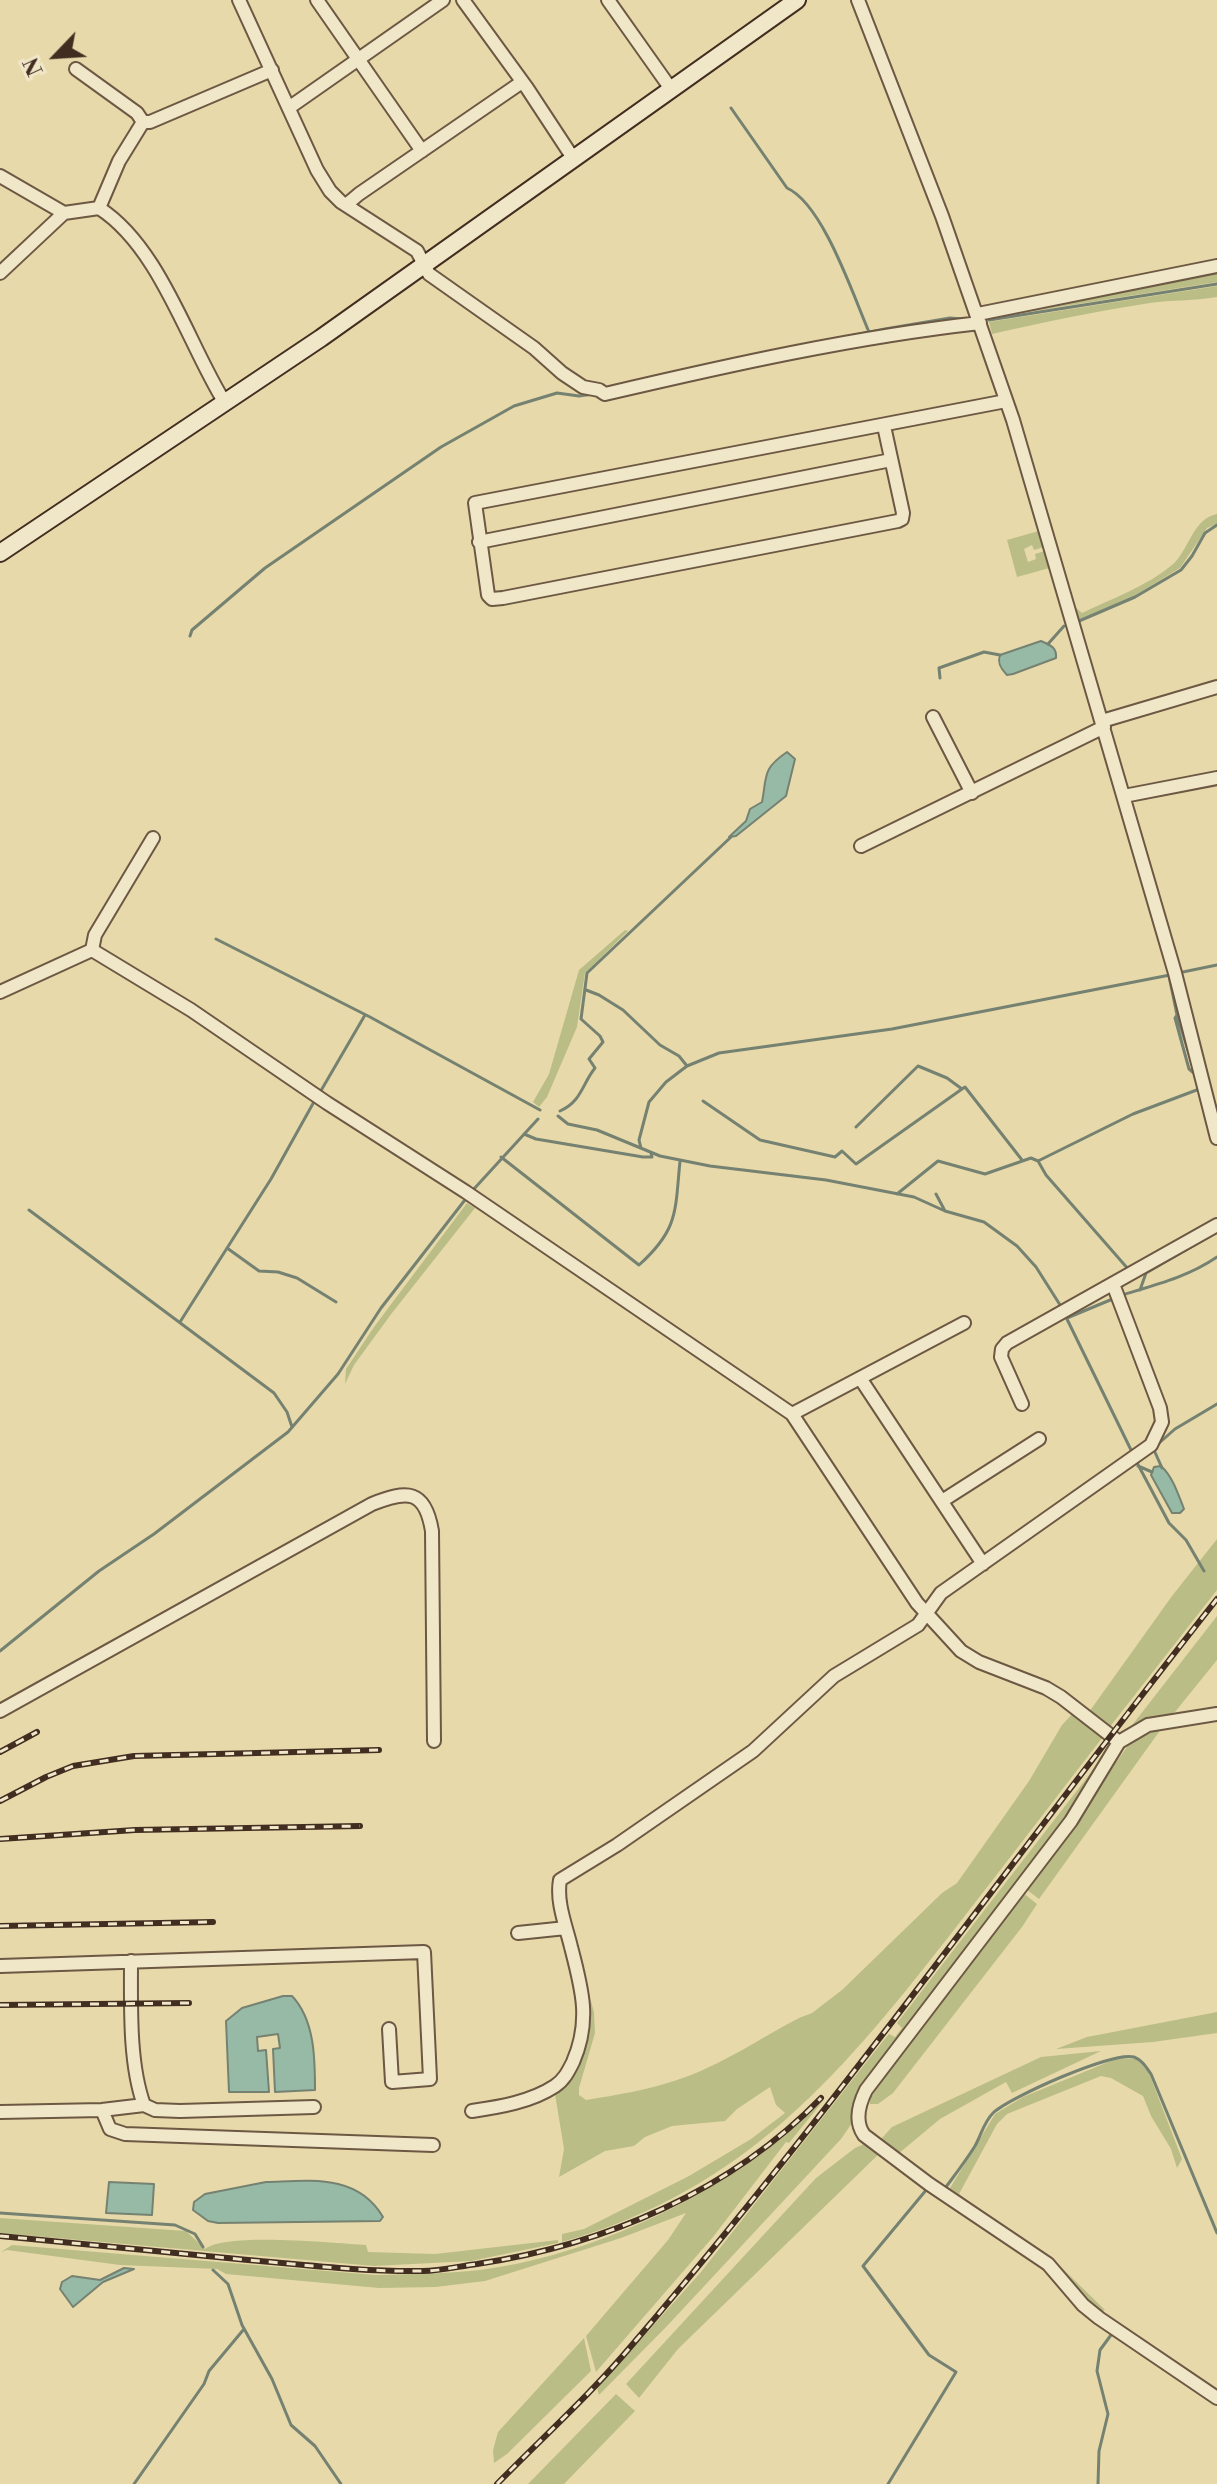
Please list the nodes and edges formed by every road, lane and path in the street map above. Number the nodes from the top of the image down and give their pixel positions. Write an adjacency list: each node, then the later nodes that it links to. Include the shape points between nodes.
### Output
1 (317, 0): 8 (street)
2 (443, 0): 8 (street)
3 (463, 0): 11 (street)
4 (608, 0): 12 (street)
5 (797, 0): 12 (main road)
6 (858, 0): 24 (street)
7 (244, 2): 10 (street)
8 (358, 59): 13 (street); 15 (street)
9 (76, 69): 14 (street)
10 (272, 70): 13 (street); 14 (street)
11 (522, 82): 15 (street); 16 (street)
12 (671, 89): 16 (main road)
13 (290, 107): 18 (street, via 320,174)
14 (143, 122): 19 (street)
15 (422, 151): 18 (street)
16 (573, 158): 21 (main road)
17 (0, 176): 20 (street)
18 (346, 205): 21 (street, via 417,251)
19 (99, 208): 20 (street); 26 (street, via 143,254)
20 (64, 213): 23 (street)
21 (423, 265): 24 (street, via 562,373 605,394); 26 (main road)
22 (1217, 266): 24 (street)
23 (0, 273)
24 (979, 319): 25 (street)
25 (1006, 401): 27 (street); 33 (street)
26 (225, 403): 30 (main road)
27 (884, 426): 28 (street); 29 (street, via 475,503)
28 (891, 460): 29 (street); 29 (street, via 902,519 883,524 492,599)
29 (479, 542)
30 (0, 553)
31 (1217, 687): 33 (street)
32 (933, 717): 35 (street)
33 (1103, 724): 35 (street); 36 (street)
34 (1217, 778): 36 (street)
35 (972, 793): 38 (street)
36 (1124, 796): 41 (street)
37 (153, 838): 39 (street, via 95,935)
38 (861, 846)
39 (92, 950): 40 (street); 47 (street, via 469,1194)
40 (0, 992)
41 (1217, 1138)
42 (1217, 1225): 43 (street)
43 (1113, 1284): 46 (street, via 1002,1349); 50 (street, via 1160,1408 1159,1432 1135,1458)
44 (964, 1323): 45 (street)
45 (860, 1378): 47 (street); 49 (street)
46 (1022, 1404)
47 (792, 1414): 51 (street)
48 (1039, 1439): 49 (street)
49 (942, 1501): 50 (street)
50 (983, 1564): 51 (street, via 941,1593)
51 (927, 1614): 55 (street, via 961,1651 1046,1688); 56 (street, via 918,1625 834,1676 753,1751 560,1880)
52 (0, 1711): 54 (street, via 372,1504 409,1494 429,1512 432,1531)
53 (1217, 1714): 55 (street, via 1148,1725)
54 (434, 1741)
55 (1119, 1742): 67 (street, via 1071,1821 866,2090 860,2129 929,2184 1048,2264 1099,2318)
56 (566, 1928): 57 (street); 64 (street, via 585,2017 580,2047 566,2076 521,2101)
57 (518, 1933)
58 (131, 1961): 59 (street); 60 (street, via 424,1952 430,2079 392,2082); 61 (street, via 136,2069)
59 (0, 1966)
60 (389, 2029)
61 (144, 2105): 62 (street, via 180,2111); 63 (street)
62 (314, 2107)
63 (102, 2110): 65 (street); 66 (street, via 110,2129 125,2134)
64 (472, 2111)
65 (0, 2112)
66 (433, 2145)
67 (1217, 2398)

